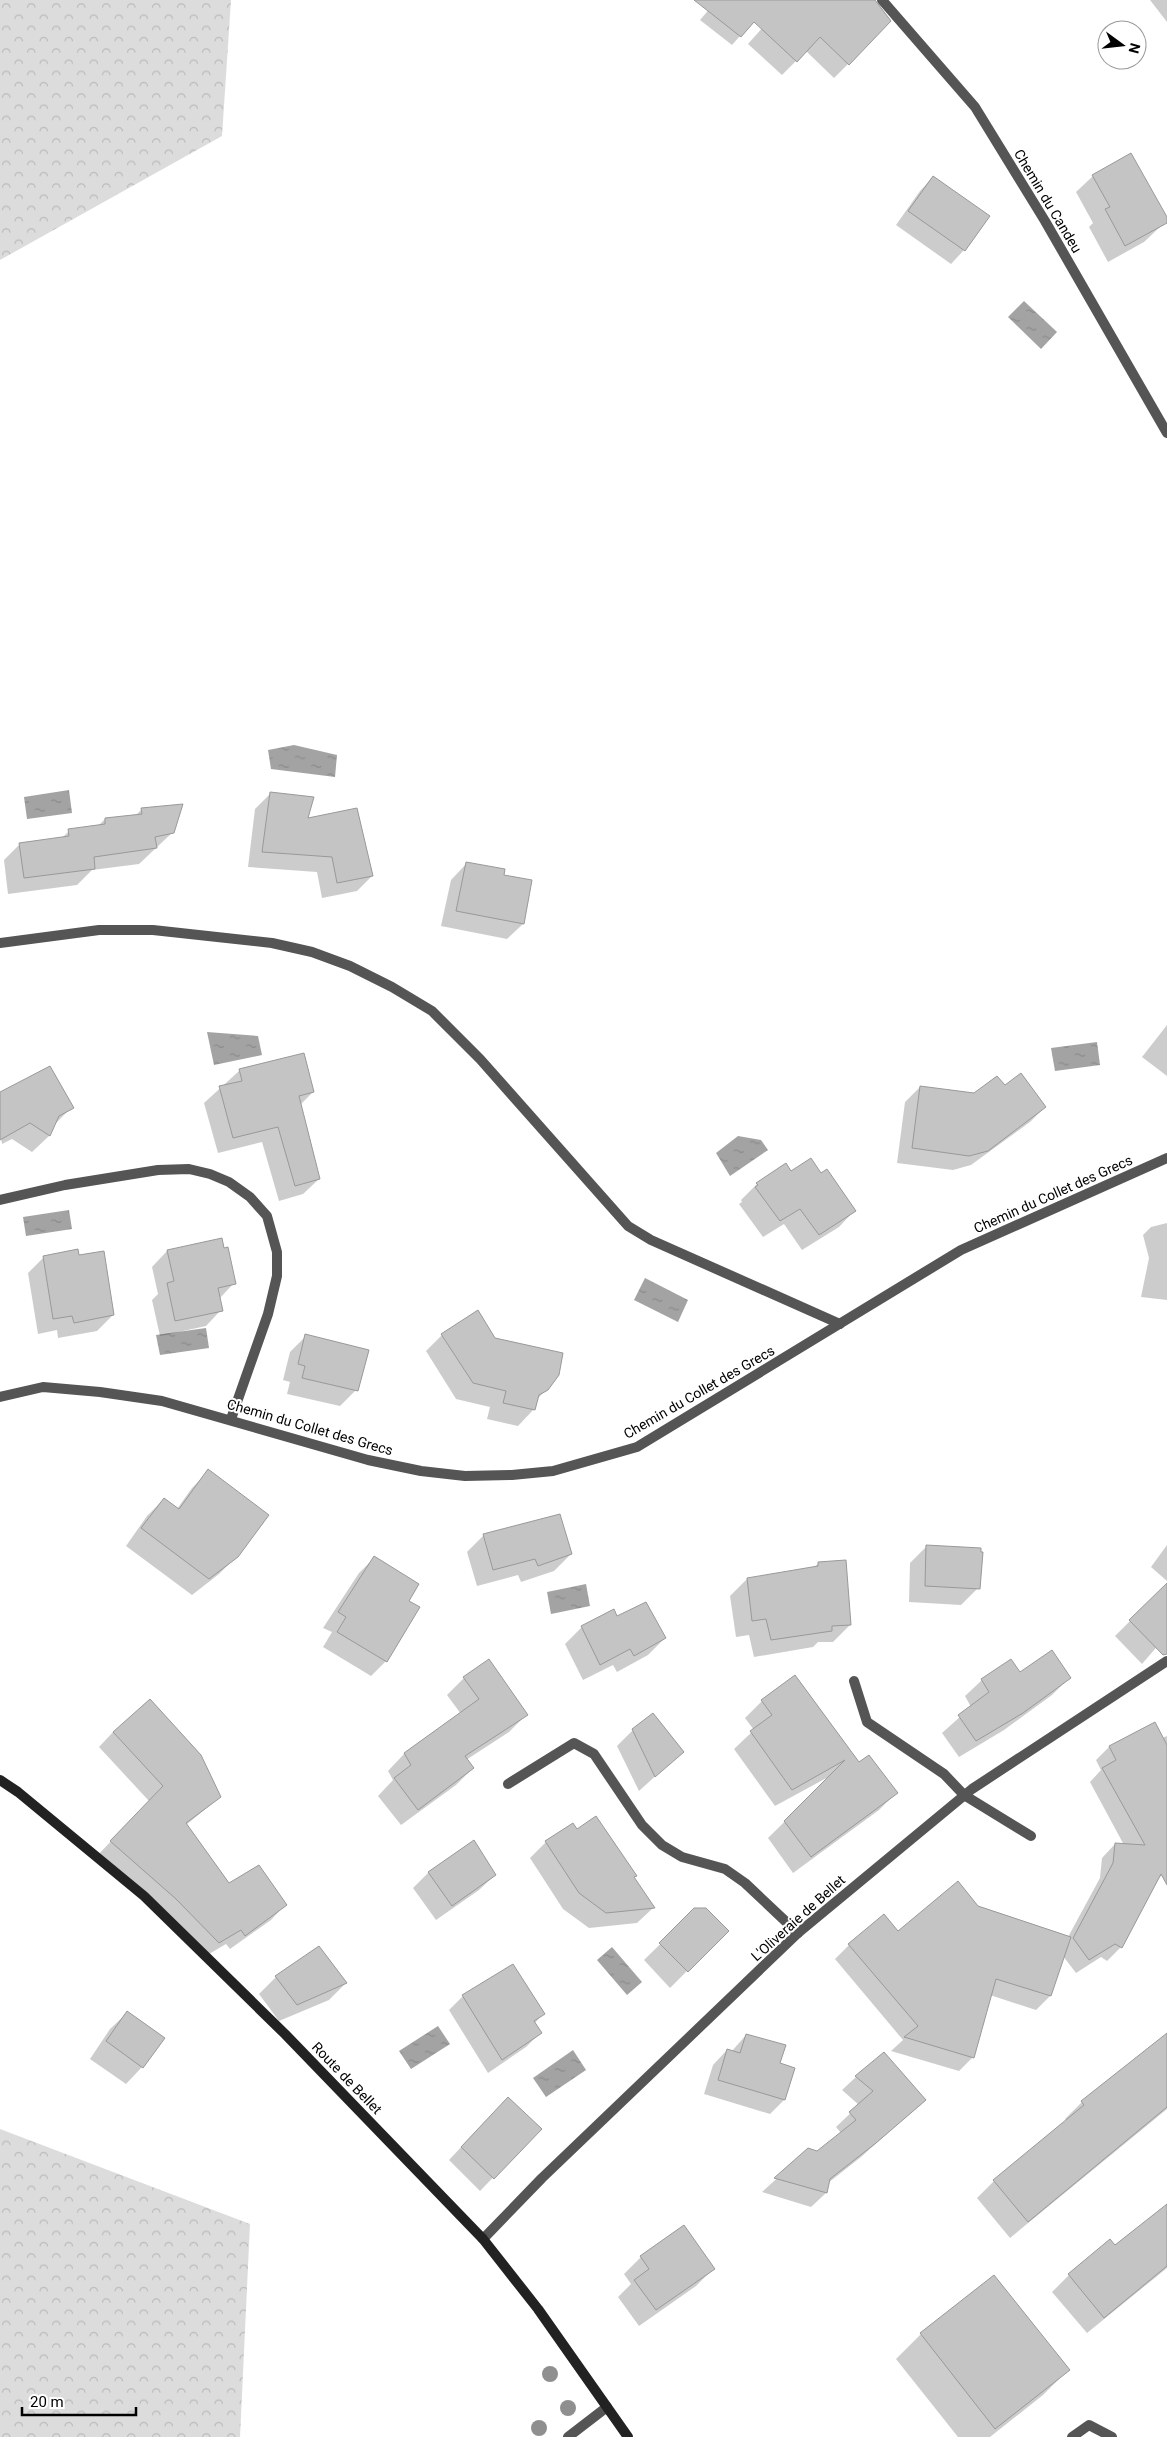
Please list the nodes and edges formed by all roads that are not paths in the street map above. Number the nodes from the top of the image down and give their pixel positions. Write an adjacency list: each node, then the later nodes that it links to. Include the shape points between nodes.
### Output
1 (882, 0): 2 (street, Chemin du Candeu, via 975,107)
2 (1167, 433)
3 (0, 943): 6 (street, via 99,930 153,930 272,943 312,952 350,966 432,1011 480,1059 628,1226 651,1240)
4 (1167, 1158): 6 (street, Chemin du Collet des Grecs, via 961,1250)
5 (0, 1200): 8 (street, via 64,1186 189,1169 229,1182 250,1197 267,1216 277,1252 277,1276 268,1314)
6 (840, 1324): 8 (street, Chemin du Collet des Grecs, via 637,1447 553,1471 466,1476 421,1471 368,1460)
7 (0, 1397): 8 (street, Chemin du Collet des Grecs, via 43,1387 100,1392 162,1400)
8 (231, 1419)
9 (1167, 1661): 13 (street, L'Oliveraie de Bellet)
10 (854, 1681): 13 (street, via 867,1722 944,1774)
11 (0, 1780): 16 (main road, Route de Bellet, via 144,1896 285,2034)
12 (508, 1784): 15 (street, via 574,1743 594,1754 642,1825 662,1845 682,1857 725,1869 745,1883)
13 (964, 1795): 14 (street); 15 (street, L'Oliveraie de Bellet)
14 (1032, 1836)
15 (798, 1933): 16 (street, L'Oliveraie de Bellet, via 542,2178)
16 (483, 2239): 17 (main road, Route de Bellet, via 538,2309)
17 (607, 2407): 18 (street); 19 (main road, Route de Bellet)
18 (568, 2437)
19 (628, 2437)
20 (1072, 2437): 21 (street, via 1089,2425)
21 (1112, 2437)

